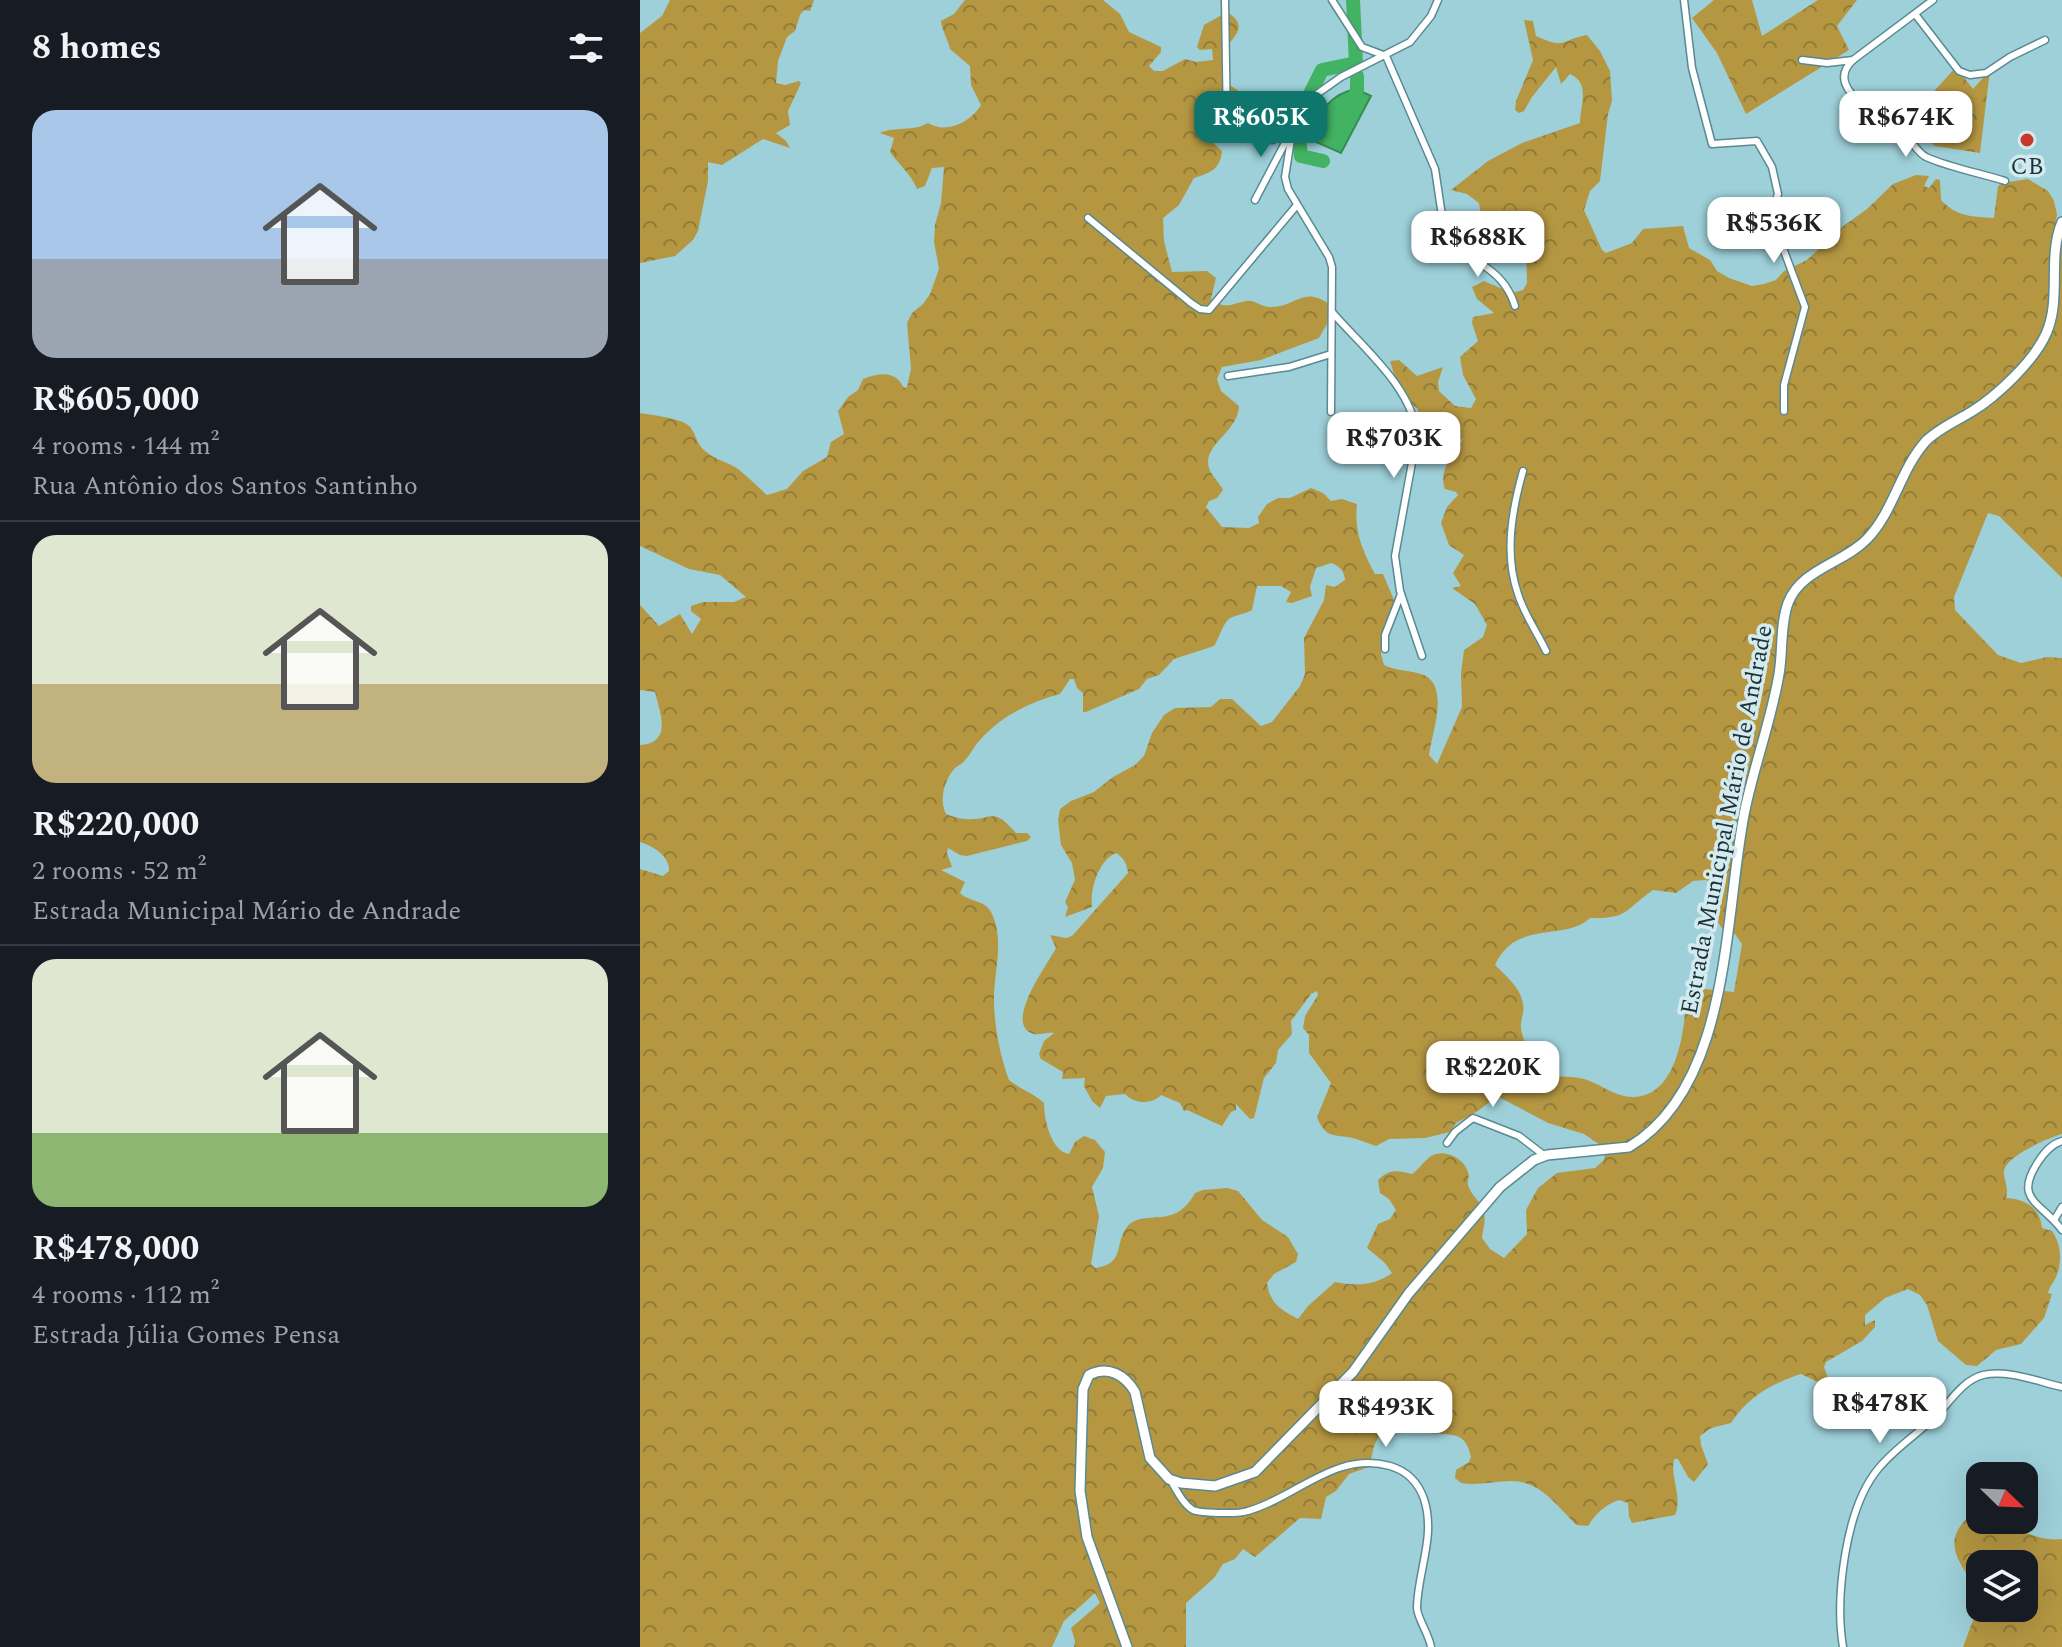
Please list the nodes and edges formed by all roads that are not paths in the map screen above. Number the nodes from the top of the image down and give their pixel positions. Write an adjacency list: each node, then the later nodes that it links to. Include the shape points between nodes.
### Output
1 (1225, 0): 11 (street, via 1227,130 1232,136 1273,140)
2 (1332, 0): 8 (street, via 1362,47)
3 (1438, 0): 8 (street, via 1410,42)
4 (1684, 0): 22 (street, via 1692,68 1712,144 1757,141 1772,167 1778,194 1771,216 1805,307 1784,385)
5 (1933, 0): 6 (street)
6 (1915, 14): 7 (street, via 1959,71 1970,75 1986,73); 10 (street)
7 (2045, 40)
8 (1386, 56): 11 (street, via 1317,91); 18 (street, via 1435,169 1447,249 1499,276)
9 (1802, 60): 10 (street)
10 (1853, 60): 13 (street, via 1843,73 1848,92 1923,155)
11 (1297, 120): 12 (street)
12 (1292, 133): 14 (street); 15 (street, via 1285,177)
13 (2005, 181)
14 (1255, 200)
15 (1297, 205): 16 (street, via 1209,310 1200,309); 19 (street, via 1329,257)
16 (1088, 218)
17 (2062, 222): 31 (street, Estrada Municipal Mário de Andrade, via 2054,249 2056,294 2046,335 1999,392 1926,441 1868,538 1804,580 1787,605 1780,673 1744,816 1724,965 1695,1069 1677,1101 1629,1147)
18 (1515, 306)
19 (1332, 312): 20 (street); 25 (street, via 1395,384 1416,422 1395,556)
20 (1331, 354): 21 (street); 23 (street)
21 (1228, 376)
22 (1784, 411)
23 (1331, 412)
24 (1523, 471): 27 (street, via 1511,516 1512,562 1517,594)
25 (1401, 594): 26 (street); 28 (street)
26 (1385, 649)
27 (1546, 651)
28 (1422, 656)
29 (2062, 1141): 33 (street, via 2044,1153 2026,1184 2027,1193)
30 (1447, 1143): 31 (street, via 1473,1118 1519,1136)
31 (1545, 1156): 36 (street, Estrada Municipal Mário de Andrade, via 1500,1187 1409,1293 1353,1372 1255,1472 1215,1486)
32 (2062, 1207): 33 (street)
33 (2054, 1220): 34 (street)
34 (2062, 1230)
35 (2062, 1387): 39 (street, via 1983,1375 1963,1387 1876,1471 1856,1506 1849,1536 1839,1626)
36 (1169, 1479): 37 (street, via 1150,1458 1130,1385 1105,1369 1089,1375 1083,1389 1080,1491 1087,1537); 38 (street, via 1191,1509 1224,1513 1246,1512 1325,1472 1352,1465 1382,1464 1411,1476 1428,1515 1416,1608)
37 (1127, 1647)
38 (1431, 1647)
39 (1843, 1647)

